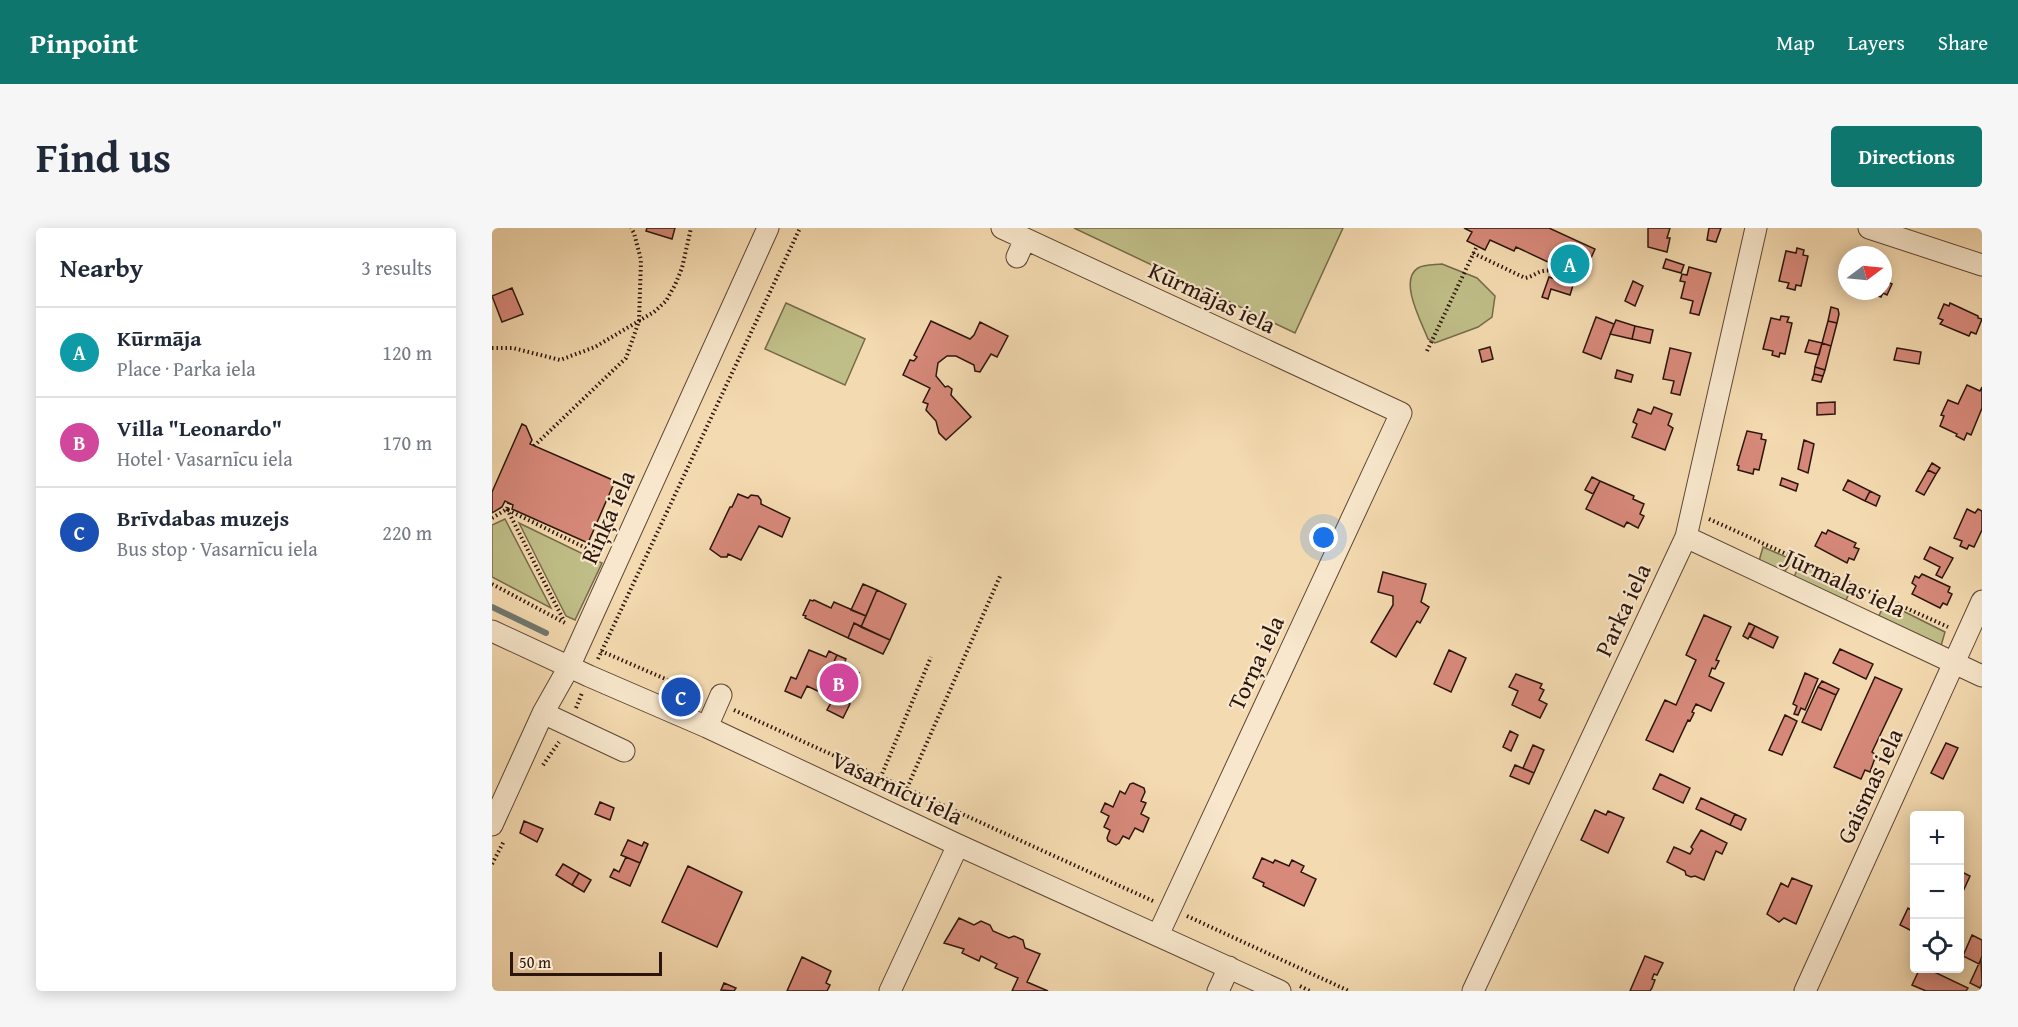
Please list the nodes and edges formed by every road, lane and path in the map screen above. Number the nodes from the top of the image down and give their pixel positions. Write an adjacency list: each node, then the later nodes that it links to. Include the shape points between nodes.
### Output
1 (631, 228): 12 (path, via 641,260)
2 (691, 228): 12 (path, via 675,285 666,301)
3 (768, 228): 22 (street, Riņķa iela)
4 (800, 228): 30 (path)
5 (1002, 228): 15 (street, Kūrmājas iela, via 1021,248)
6 (1756, 228): 21 (street, Parka iela)
7 (1869, 228): 10 (street)
8 (1476, 246): 9 (path)
9 (1473, 253): 11 (path, via 1525,278 1542,271 1576,281); 14 (path)
10 (1982, 265)
11 (1578, 276)
12 (639, 321): 13 (path, via 596,347 560,360 513,348); 16 (path, via 626,358)
13 (492, 348)
14 (1427, 351)
15 (1401, 413): 49 (street, Torņa iela)
16 (534, 446)
17 (509, 503): 18 (path)
18 (507, 509): 19 (path); 22 (path); 26 (path)
19 (492, 518)
20 (1708, 519): 27 (path)
21 (1686, 537): 32 (street, Jūrmalas iela); 56 (street, Parka iela)
22 (616, 563): 29 (street, Riņķa iela)
23 (1001, 574): 44 (path)
24 (492, 584): 26 (path)
25 (1982, 601): 32 (street, Gaismas iela)
26 (565, 622): 29 (path)
27 (1951, 629)
28 (492, 631): 33 (street, Vasarnīcu iela)
29 (585, 633): 30 (path); 33 (street, Riņķa iela)
30 (605, 643): 34 (path)
31 (931, 657): 43 (path)
32 (1954, 663): 35 (street, Jūrmalas iela); 57 (street, Gaismas iela)
33 (569, 667): 34 (street, Vasarnīcu iela); 37 (street, Riņķa iela)
34 (589, 676): 38 (path); 39 (street, Vasarnīcu iela)
35 (1982, 676)
36 (722, 695): 39 (street)
37 (543, 713): 38 (street); 46 (street, Riņķa iela)
38 (570, 725): 40 (street); 42 (path)
39 (707, 727): 45 (street, Vasarnīcu iela)
40 (624, 751)
41 (850, 761): 43 (path)
42 (537, 775)
43 (881, 776): 44 (path); 45 (path)
44 (907, 788): 49 (path)
45 (870, 802): 47 (street, Vasarnīcu iela)
46 (500, 830): 48 (path)
47 (958, 845): 50 (street, Vasarnīcu iela); 52 (street)
48 (492, 864)
49 (1170, 909): 50 (street, Torņa iela); 55 (path)
50 (1158, 935): 51 (street, Vasarnīcu iela)
51 (1229, 967): 53 (street); 54 (street, Vasarnīcu iela)
52 (890, 991)
53 (1218, 991)
54 (1280, 991)
55 (1350, 991)
56 (1473, 991)
57 (1804, 991)

